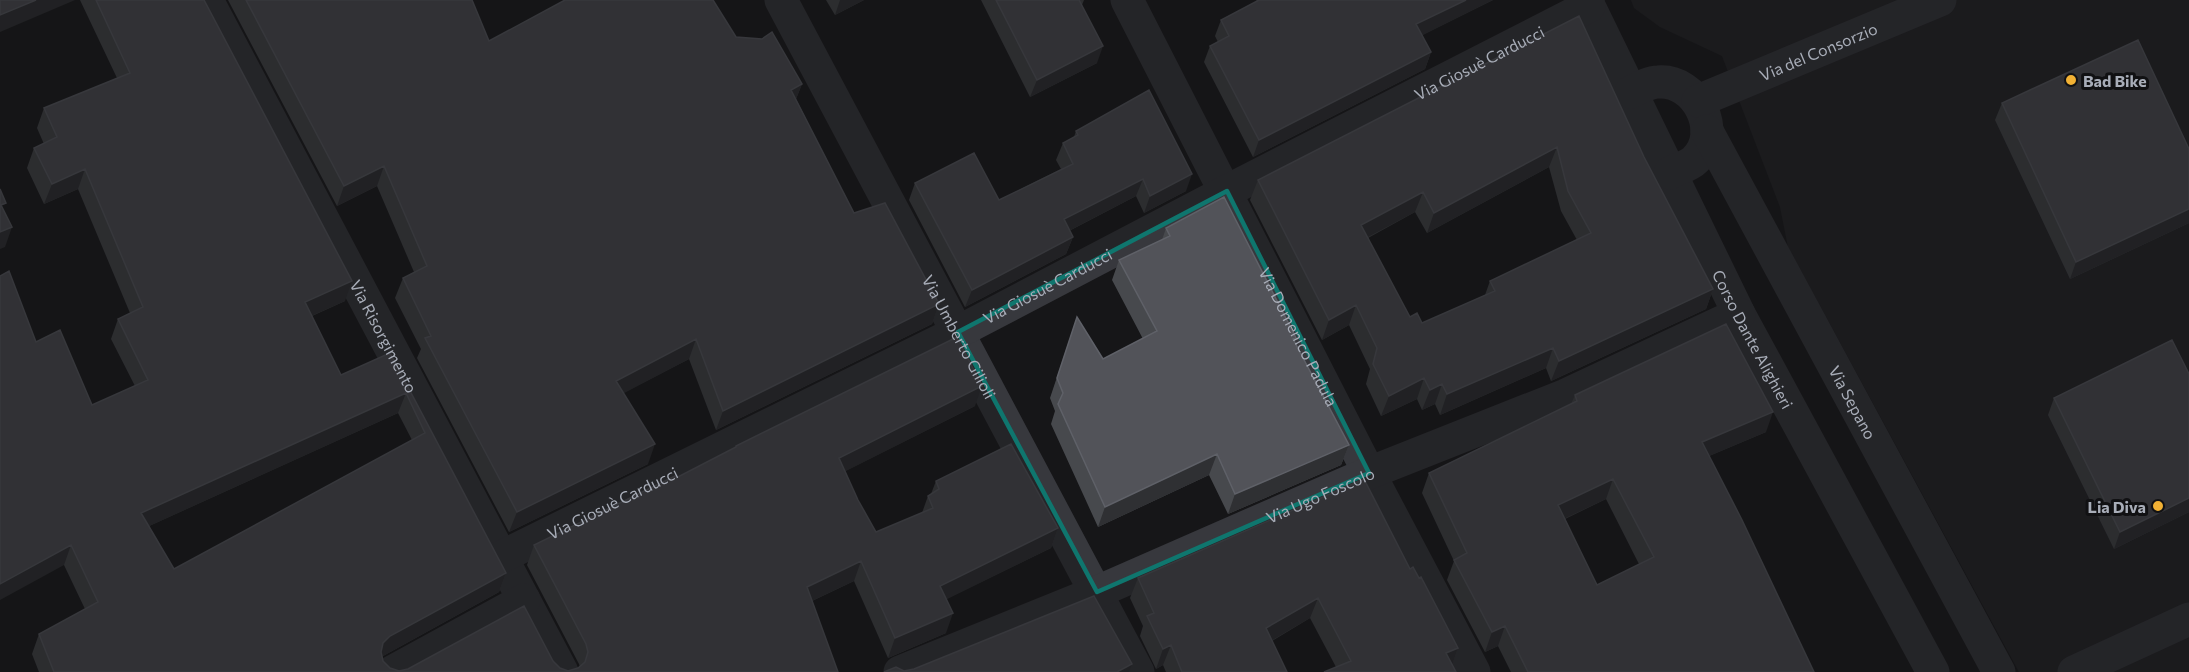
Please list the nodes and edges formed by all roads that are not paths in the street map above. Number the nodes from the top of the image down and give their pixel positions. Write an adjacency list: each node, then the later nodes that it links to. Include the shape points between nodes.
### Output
1 (207, 0): 13 (street, Via Risorgimento)
2 (781, 0): 11 (street, Via Umberto Gilioli)
3 (1127, 0): 9 (street, Via Domenico Padula)
4 (1940, 0): 7 (street, Via del Consorzio)
5 (1588, 3): 6 (street, Corso Dante Alighieri); 9 (street, Via Giosuè Carducci)
6 (1631, 92): 7 (street, Via Sepano, via 1657,82 1673,83 1687,90); 8 (street, Corso Dante Alighieri)
7 (1703, 116): 8 (street, via 1703,147); 24 (street, Via Sepano)
8 (1676, 185): 10 (street, Corso Dante Alighieri)
9 (1227, 191): 11 (street, Via Giosuè Carducci); 12 (street, Via Domenico Padula)
10 (1739, 314): 12 (street, Via Ugo Foscolo, via 1566,395); 23 (street, Corso Dante Alighieri)
11 (958, 332): 13 (street, Via Giosuè Carducci); 14 (street, Via Umberto Gilioli)
12 (1370, 473): 14 (street, Via Ugo Foscolo); 22 (street, Via Domenico Padula)
13 (501, 557): 15 (street, Via Risorgimento)
14 (1097, 592): 17 (street, Via Ugo Foscolo); 21 (street, Via Umberto Gilioli)
15 (524, 600): 18 (street); 19 (street, Via Risorgimento)
16 (2189, 619): 25 (street)
17 (948, 663): 20 (street, Via Ugo Foscolo)
18 (392, 672)
19 (562, 672)
20 (900, 672)
21 (1138, 672)
22 (1474, 672)
23 (1933, 672)
24 (1999, 672)
25 (2074, 672)

